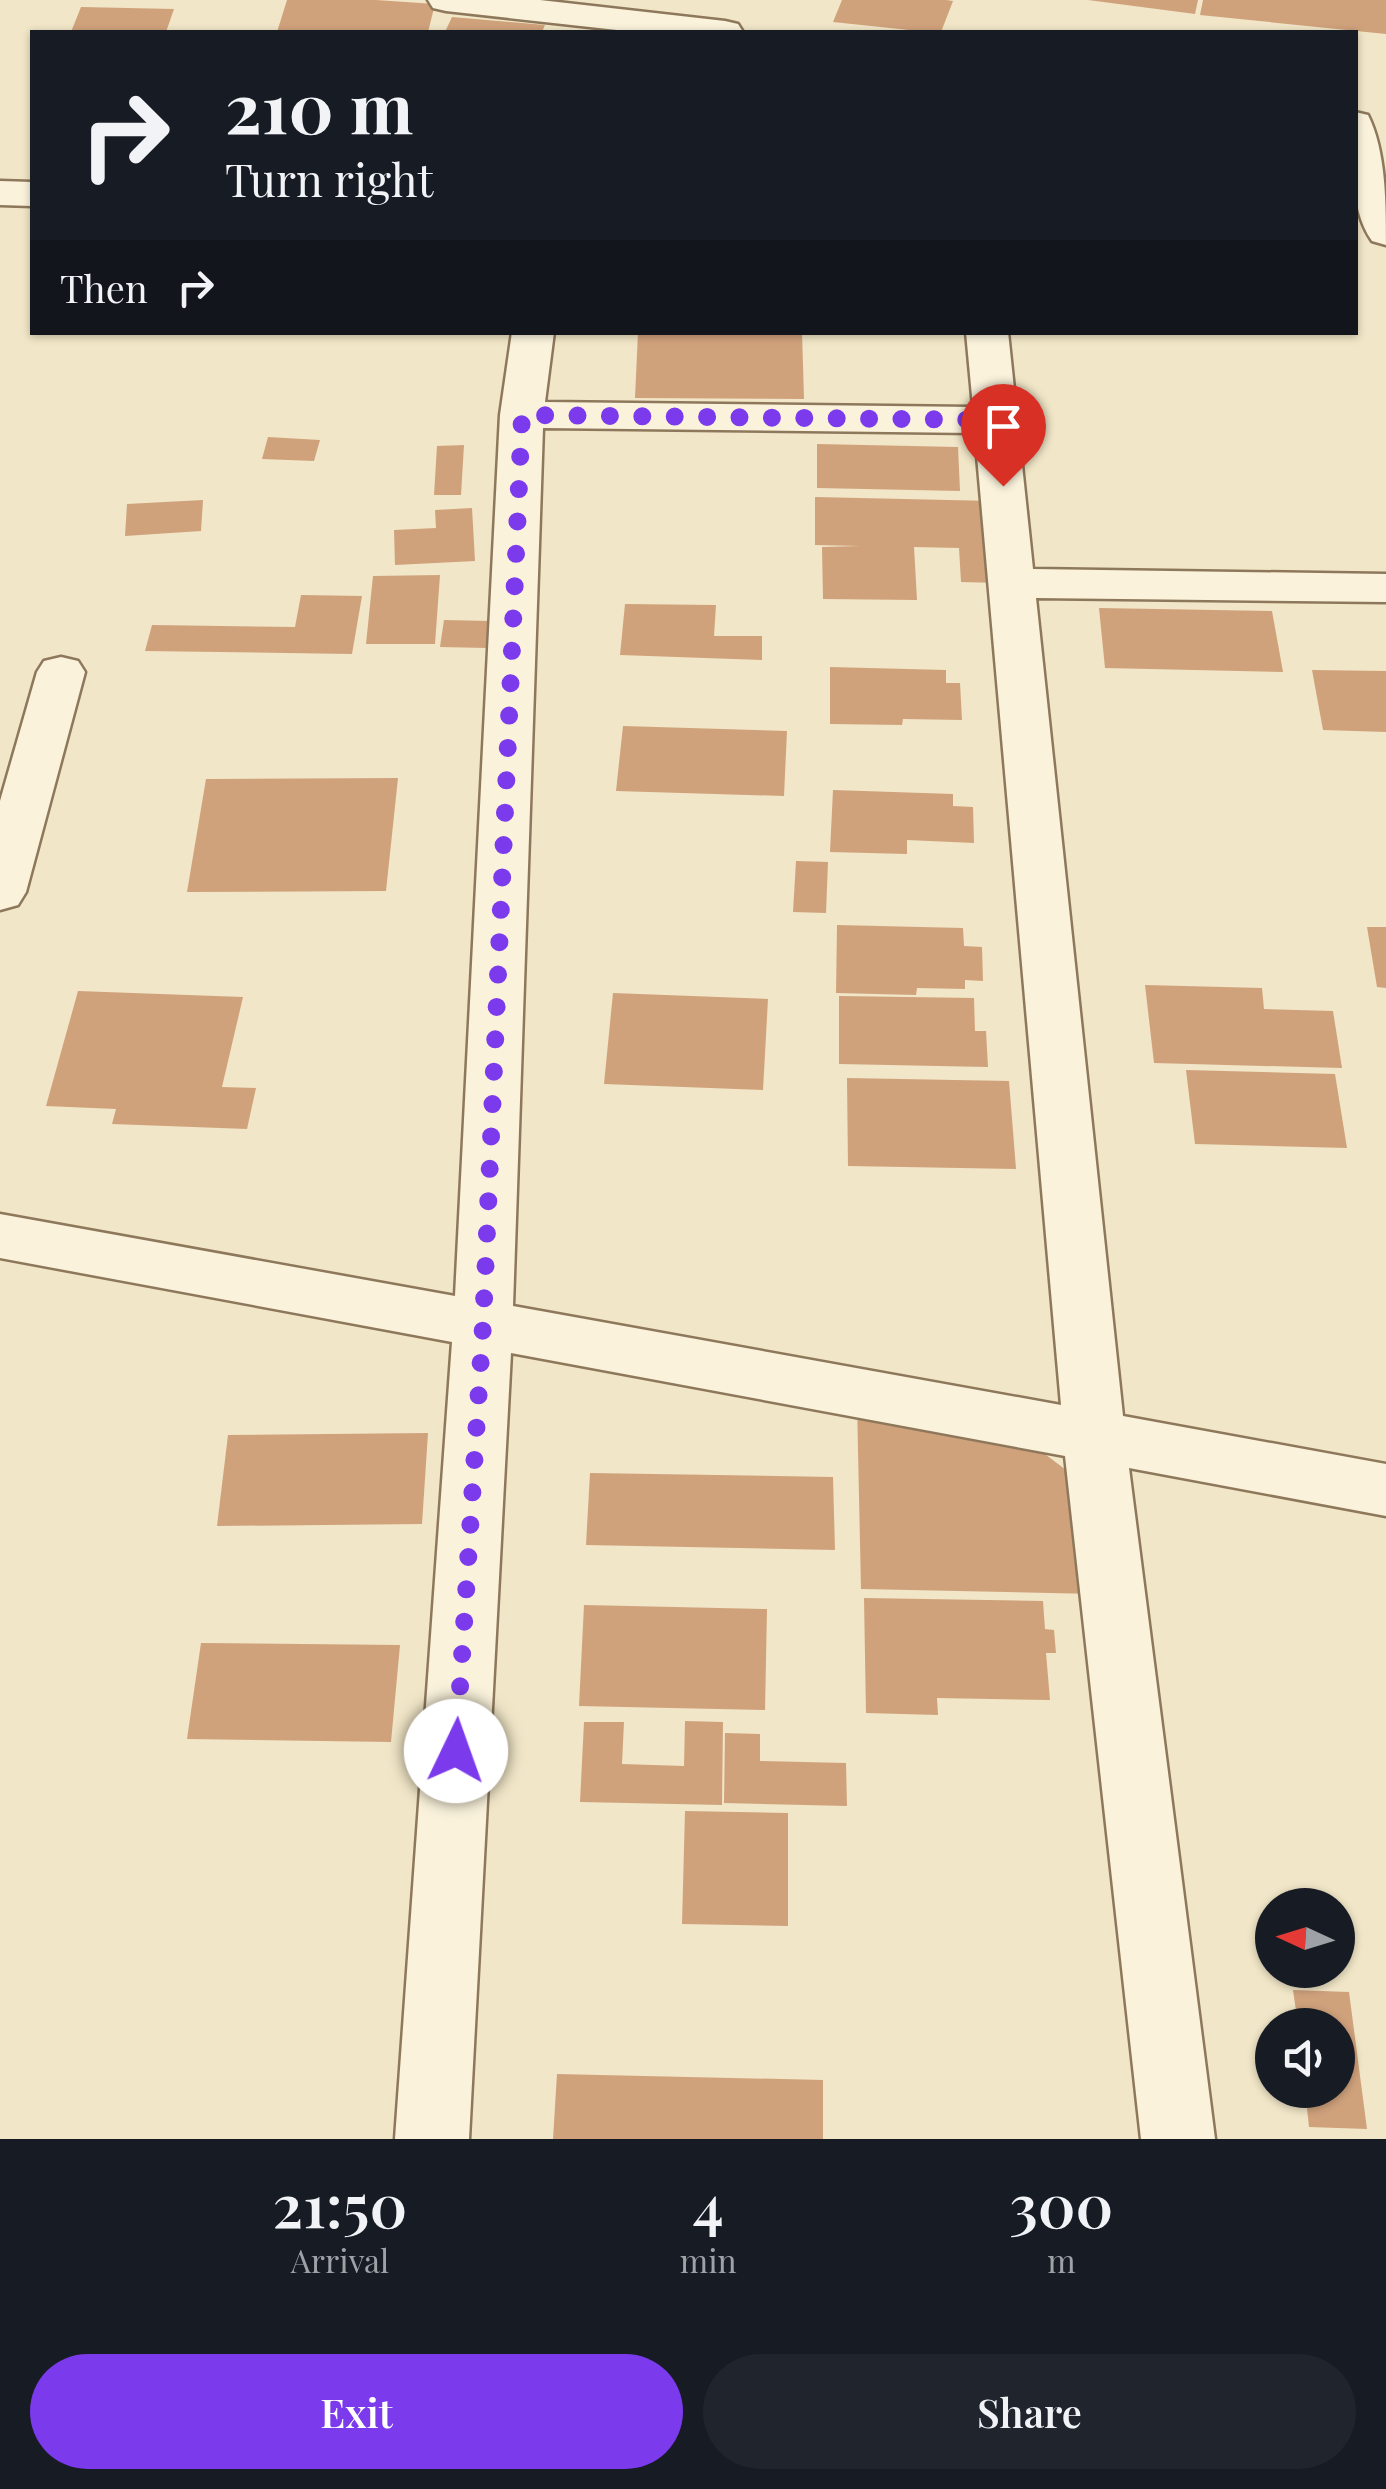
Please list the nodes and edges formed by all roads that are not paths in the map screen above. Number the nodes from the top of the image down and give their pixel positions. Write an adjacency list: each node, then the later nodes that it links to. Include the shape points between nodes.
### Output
1 (446, 0): 2 (street)
2 (590, 16): 3 (street)
3 (709, 30)
4 (1358, 107): 5 (street)
5 (1386, 110)
6 (1358, 134): 9 (street)
7 (0, 193): 8 (street)
8 (30, 194)
9 (1386, 233)
10 (533, 335): 12 (street)
11 (986, 335): 13 (street)
12 (522, 415): 13 (street); 19 (street)
13 (996, 420): 14 (street)
14 (1014, 583): 15 (street); 20 (street)
15 (1386, 588)
16 (61, 672): 17 (street)
17 (0, 892)
18 (0, 1236): 19 (street)
19 (483, 1325): 20 (street); 22 (street)
20 (1094, 1436): 21 (street); 23 (street)
21 (1386, 1490)
22 (432, 2139)
23 (1178, 2139)

